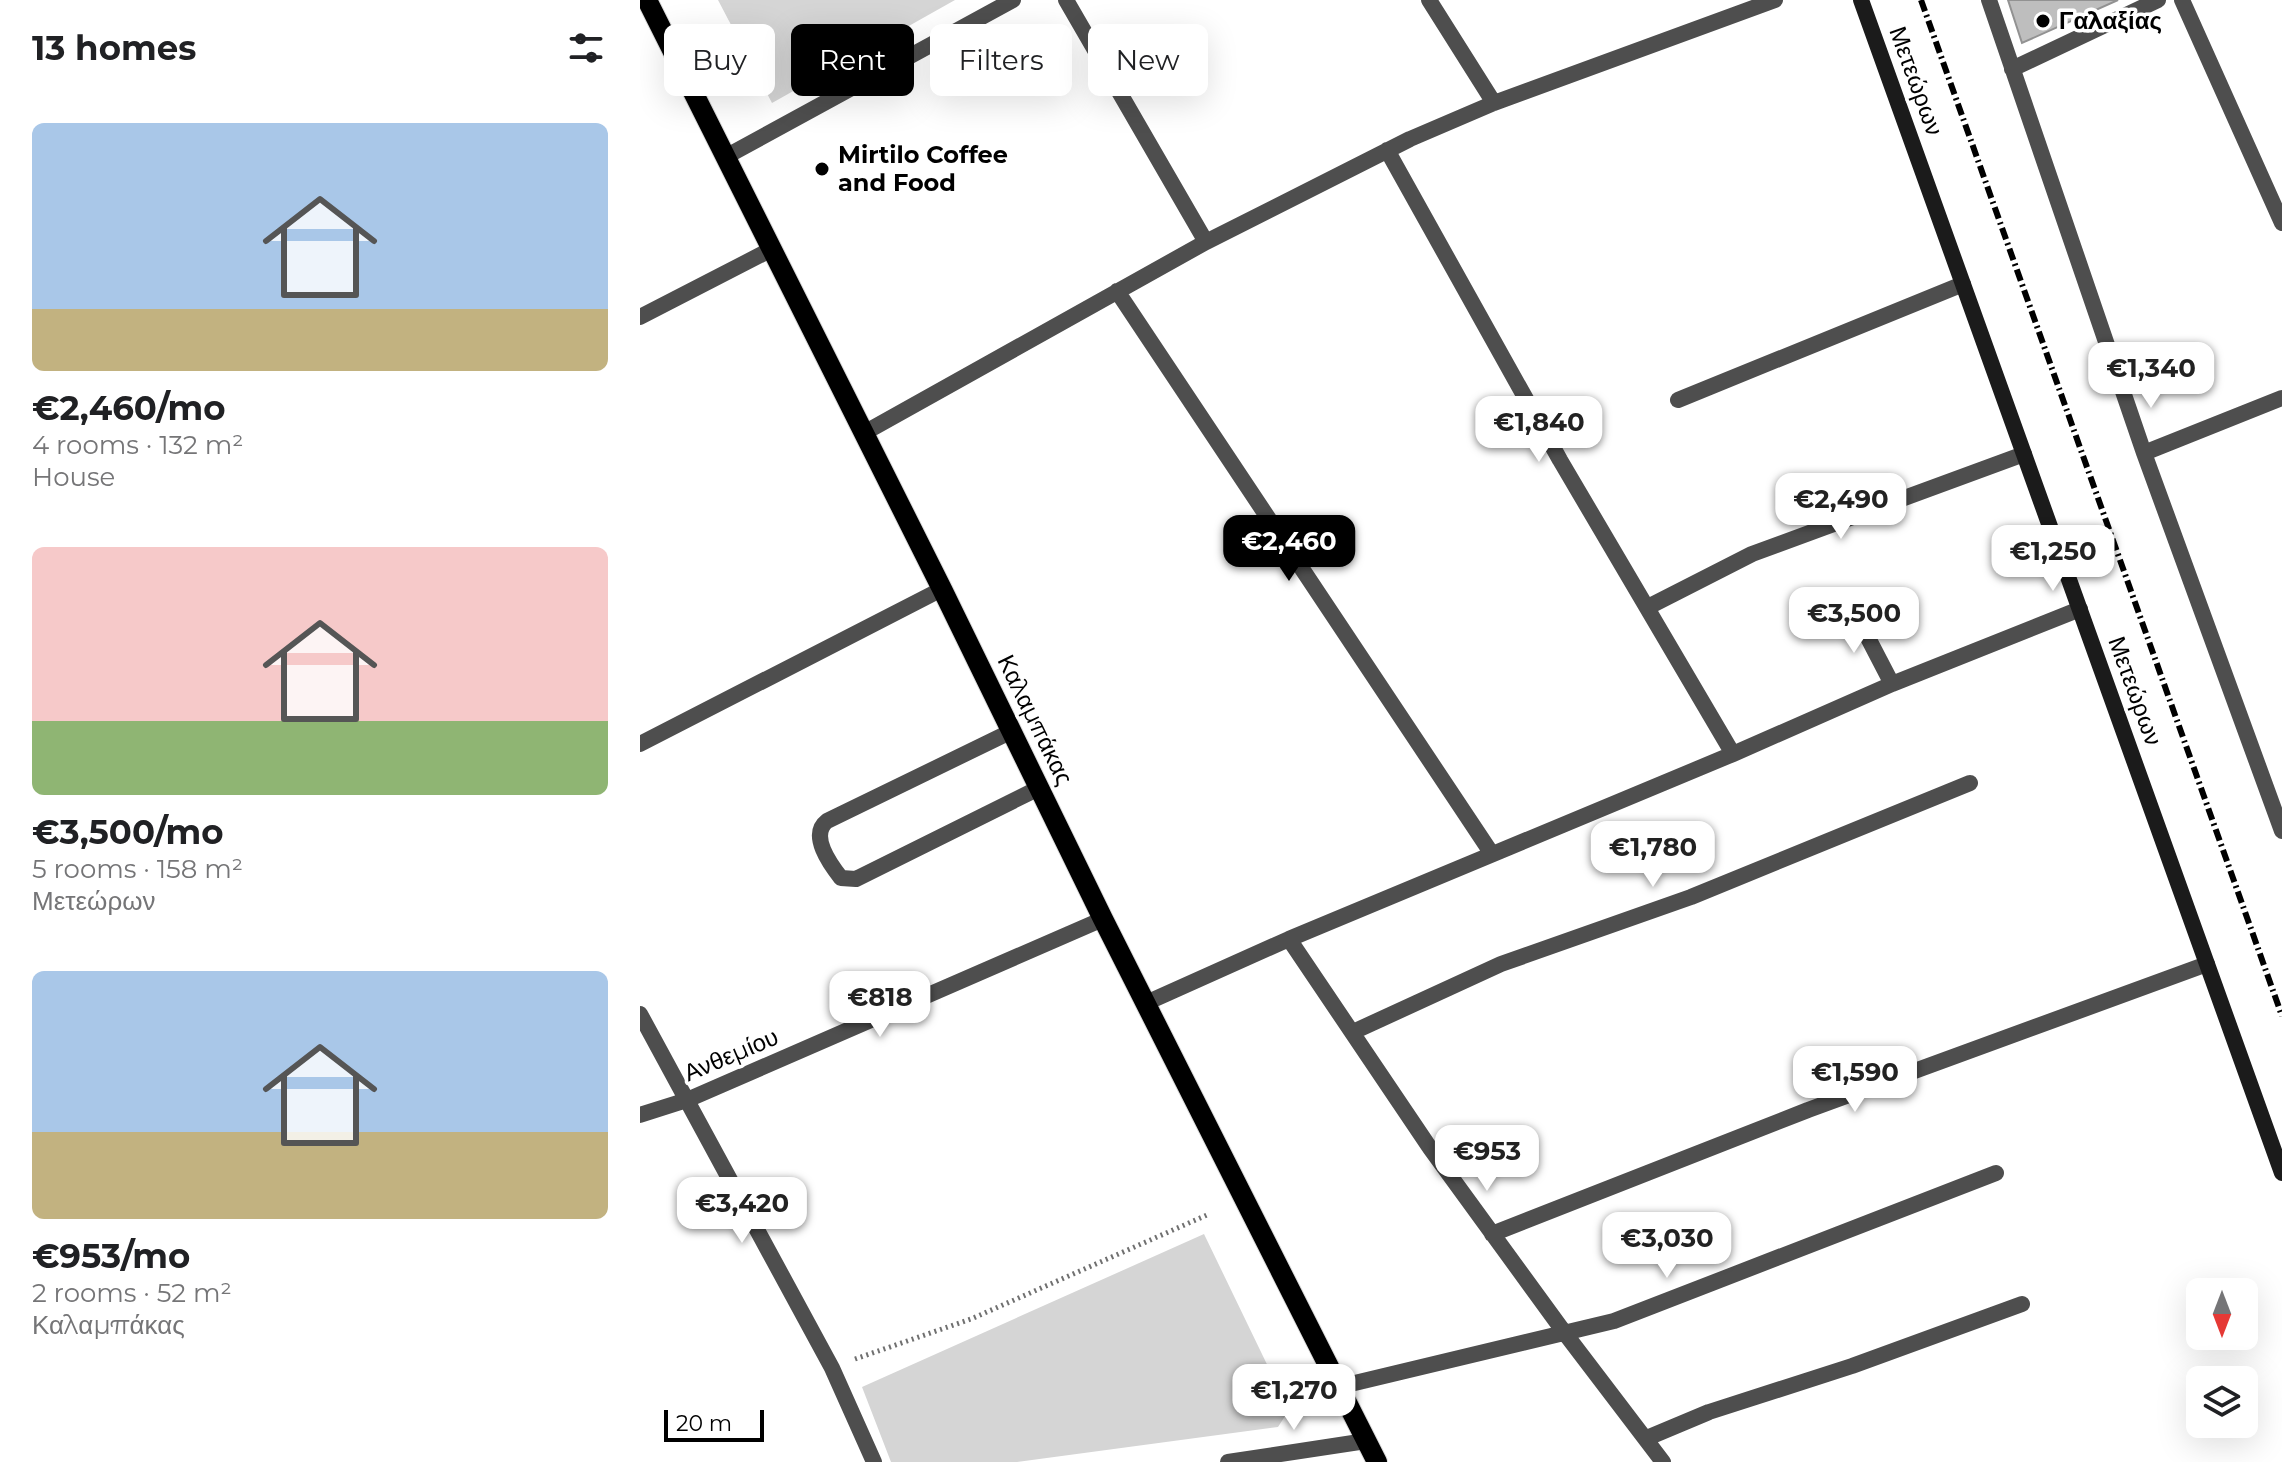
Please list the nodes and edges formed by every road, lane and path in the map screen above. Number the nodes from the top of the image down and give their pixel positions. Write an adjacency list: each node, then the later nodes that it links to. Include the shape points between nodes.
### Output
1 (647, 0): 13 (main road, Καλαμπάκας)
2 (1013, 0): 13 (street)
3 (1066, 0): 15 (street)
4 (1429, 0): 11 (street)
5 (1775, 0): 11 (street)
6 (1861, 0): 17 (street, Μετεώρων)
7 (1989, 0): 10 (street)
8 (2158, 0): 10 (street)
9 (2182, 0): 14 (street)
10 (2012, 69): 23 (street)
11 (1494, 103): 12 (street)
12 (1387, 150): 15 (street); 26 (street)
13 (727, 156): 16 (main road, Καλαμπάκας)
14 (2282, 223)
15 (1206, 242): 18 (street)
16 (772, 249): 19 (street); 22 (main road, Καλαμπάκας)
17 (1963, 284): 21 (street); 24 (street, Μετεώρων)
18 (1117, 291): 22 (street); 36 (street)
19 (640, 317)
20 (2282, 398): 23 (street)
21 (1678, 400)
22 (864, 433): 25 (main road, Καλαμπάκας)
23 (2144, 453): 35 (street)
24 (2024, 454): 26 (street, via 1752,554); 28 (street, Μετεώρων)
25 (942, 589): 30 (main road, Καλαμπάκας); 31 (street)
26 (1648, 607): 32 (street)
27 (1852, 607): 29 (street)
28 (2080, 609): 29 (street); 39 (street, Μετεώρων)
29 (1892, 684): 32 (street)
30 (1012, 731): 34 (main road, Καλαμπάκας); 34 (street, via 827,821 818,833 820,841 841,878 856,879)
31 (640, 744)
32 (1733, 754): 36 (street)
33 (1970, 783): 42 (street, via 1691,897 1501,964)
34 (1039, 788): 37 (main road, Καλαμπάκας)
35 (2282, 831)
36 (1492, 854): 38 (street)
37 (1103, 919): 40 (main road, Καλαμπάκας); 43 (street, Ανθεμίου)
38 (1289, 939): 40 (street); 42 (street)
39 (2207, 964): 46 (street, Μετεώρων); 48 (street, via 1808,1110)
40 (1146, 1003): 52 (main road, Καλαμπάκας)
41 (640, 1014): 43 (street)
42 (1353, 1032): 48 (street)
43 (687, 1100): 44 (street, Ανθεμίου); 51 (street)
44 (640, 1115)
45 (1996, 1173): 50 (street, via 1614,1321)
46 (2282, 1173)
47 (1207, 1215): 51 (path, via 971,1319)
48 (1492, 1234): 50 (street)
49 (2022, 1304): 53 (street)
50 (1564, 1332): 52 (street); 53 (street)
51 (832, 1368): 55 (street)
52 (1338, 1387): 54 (main road, Καλαμπάκας)
53 (1647, 1438): 58 (street)
54 (1366, 1441): 56 (street); 57 (main road, Καλαμπάκας)
55 (874, 1462)
56 (1228, 1462)
57 (1377, 1462)
58 (1663, 1462)

